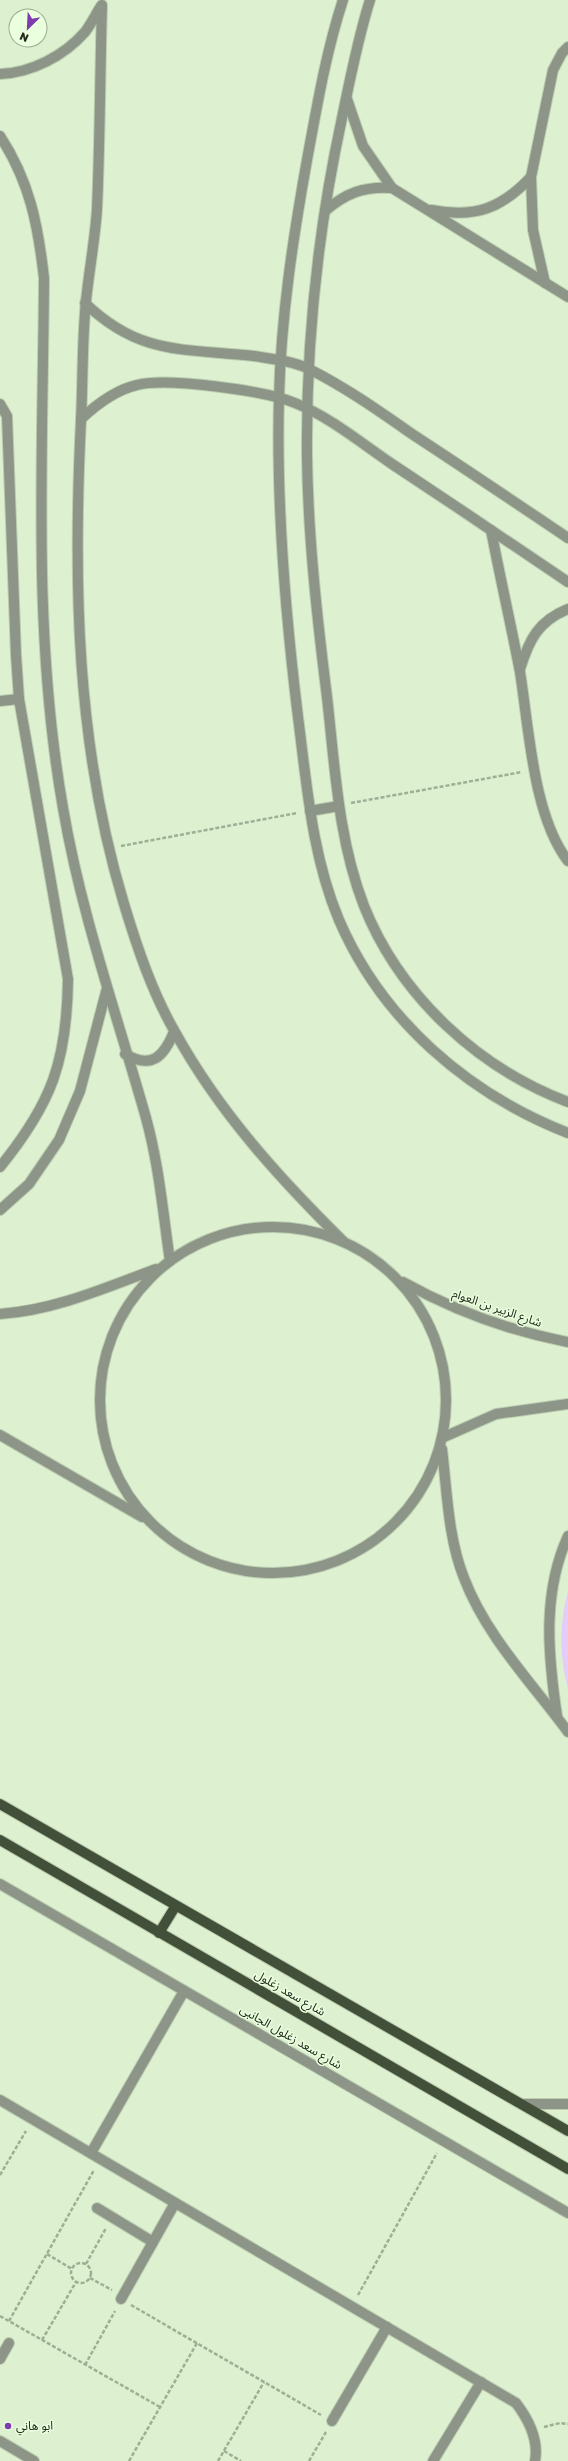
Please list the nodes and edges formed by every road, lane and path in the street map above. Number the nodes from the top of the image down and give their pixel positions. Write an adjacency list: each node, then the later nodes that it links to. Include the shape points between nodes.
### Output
1 (343, 0): 15 (street, via 319,90 296,222)
2 (370, 0): 6 (street)
3 (103, 2): 5 (street, via 85,32 61,53 33,67); 14 (street, via 96,213)
4 (568, 47): 8 (street, via 553,70)
5 (0, 74)
6 (346, 97): 9 (street, via 363,146); 11 (street)
7 (0, 136): 33 (street, via 24,181 39,229 44,278 41,613 47,689 59,786 74,868)
8 (531, 177): 10 (street, via 515,194 495,206 473,212 450,213); 12 (street, via 533,230)
9 (392, 188): 10 (street); 11 (street, via 373,187 356,191 339,199)
10 (426, 209): 12 (street)
11 (325, 211): 16 (street)
12 (545, 283): 13 (street)
13 (568, 297)
14 (85, 303): 15 (street, via 102,320 142,342 164,348); 20 (street)
15 (281, 360): 16 (street); 17 (street)
16 (309, 369): 19 (street); 22 (street, via 354,395)
17 (279, 398): 19 (street); 20 (street, via 252,392 161,382 137,385 114,393); 30 (street, via 282,552 293,677)
18 (0, 404): 26 (street, via 7,416)
19 (307, 408): 21 (street); 29 (street, via 312,555)
20 (81, 419): 31 (street, via 76,542 81,658 90,742)
21 (491, 530): 23 (street); 25 (street)
22 (568, 538)
23 (568, 582)
24 (568, 609): 25 (street, via 556,614 540,627 528,644)
25 (519, 671): 28 (street)
26 (20, 699): 27 (street); 38 (street, via 68,979 67,1021 60,1061 46,1100 25,1136)
27 (0, 701)
28 (535, 770): 29 (path); 32 (street, via 546,820)
29 (339, 806): 30 (street); 36 (street, via 348,858 365,907 389,954 419,997 456,1035 497,1067 544,1093)
30 (310, 811): 31 (path); 37 (street, via 321,867 340,921 366,971 400,1017 440,1058 485,1092 535,1120)
31 (107, 848): 34 (street, via 143,962)
32 (568, 861)
33 (107, 988): 35 (street); 39 (street, via 80,1092 59,1140 29,1184)
34 (174, 1032): 35 (street, via 164,1053 155,1059 145,1061); 40 (street, via 219,1102 258,1151)
35 (125, 1054): 41 (street, via 146,1119 157,1167)
36 (568, 1102)
37 (568, 1132)
38 (0, 1167)
39 (0, 1210)
40 (344, 1242): 41 (street, via 307,1230 269,1227 230,1232 194,1245); 42 (street, via 378,1262)
41 (166, 1264): 43 (street, via 64,1303); 48 (street, via 130,1301 114,1331 103,1363 99,1396 102,1430 111,1463 127,1493)
42 (398, 1280): 44 (street, شارع الزبير بن العوام, via 435,1300 488,1321); 47 (street, via 431,1326 441,1353 447,1402)
43 (0, 1314)
44 (568, 1342)
45 (568, 1404): 47 (street, via 496,1414)
46 (0, 1435): 48 (street)
47 (443, 1441): 48 (street, via 420,1495 401,1519 371,1544 351,1556 322,1567 292,1573 260,1573 230,1568 200,1557 174,1542); 50 (street, via 454,1548 463,1577 475,1605 491,1630)
48 (147, 1520)
49 (568, 1536): 50 (street, via 557,1559 550,1601 548,1639)
50 (558, 1718): 51 (street)
51 (568, 1732)
52 (0, 1804): 55 (main road, شارع سعد زغلول)
53 (0, 1840): 56 (main road, شارع سعد زغلول)
54 (0, 1884): 57 (street, شارع سعد زغلول الجانبى)
55 (175, 1907): 56 (main road); 59 (main road, شارع سعد زغلول)
56 (159, 1933): 66 (main road, شارع سعد زغلول)
57 (184, 1991): 63 (street, شارع سعد زغلول الجانبى); 64 (street)
58 (0, 2100): 61 (street)
59 (522, 2104): 60 (street); 62 (main road, شارع سعد زغلول)
60 (568, 2104)
61 (33, 2119): 64 (street); 67 (path)
62 (568, 2131)
63 (444, 2141): 70 (street, شارع سعد زغلول الجانبى); 79 (path)
64 (91, 2153): 65 (street)
65 (101, 2159): 68 (street); 73 (path)
66 (568, 2169)
67 (0, 2175)
68 (175, 2203): 72 (street); 79 (street)
69 (97, 2208): 71 (street)
70 (568, 2213)
71 (112, 2217): 72 (street); 74 (path)
72 (153, 2242): 78 (street)
73 (47, 2254): 75 (path); 81 (path)
74 (86, 2264): 75 (path, via 80,2263); 76 (path, via 91,2273)
75 (72, 2269): 77 (path, via 71,2274)
76 (90, 2278): 77 (path, via 82,2283); 78 (path)
77 (76, 2282): 83 (path)
78 (122, 2298): 85 (path); 87 (path)
79 (352, 2306): 82 (street)
80 (0, 2316): 81 (path)
81 (9, 2321): 83 (path)
82 (387, 2327): 89 (street); 91 (street)
83 (42, 2340): 87 (path)
84 (9, 2343): 86 (street)
85 (197, 2343): 88 (path); 90 (path)
86 (0, 2359)
87 (85, 2365): 90 (path)
88 (264, 2382): 91 (path); 95 (path)
89 (481, 2382): 93 (street, via 516,2403); 101 (street)
90 (160, 2407): 97 (path)
91 (332, 2421): 100 (path)
92 (568, 2424): 93 (path, via 546,2426)
93 (534, 2434): 102 (street)
94 (0, 2441): 96 (street)
95 (224, 2451): 98 (path); 99 (path)
96 (34, 2461)
97 (129, 2461)
98 (218, 2461)
99 (242, 2461)
100 (309, 2461)
101 (433, 2461)
102 (535, 2461)

